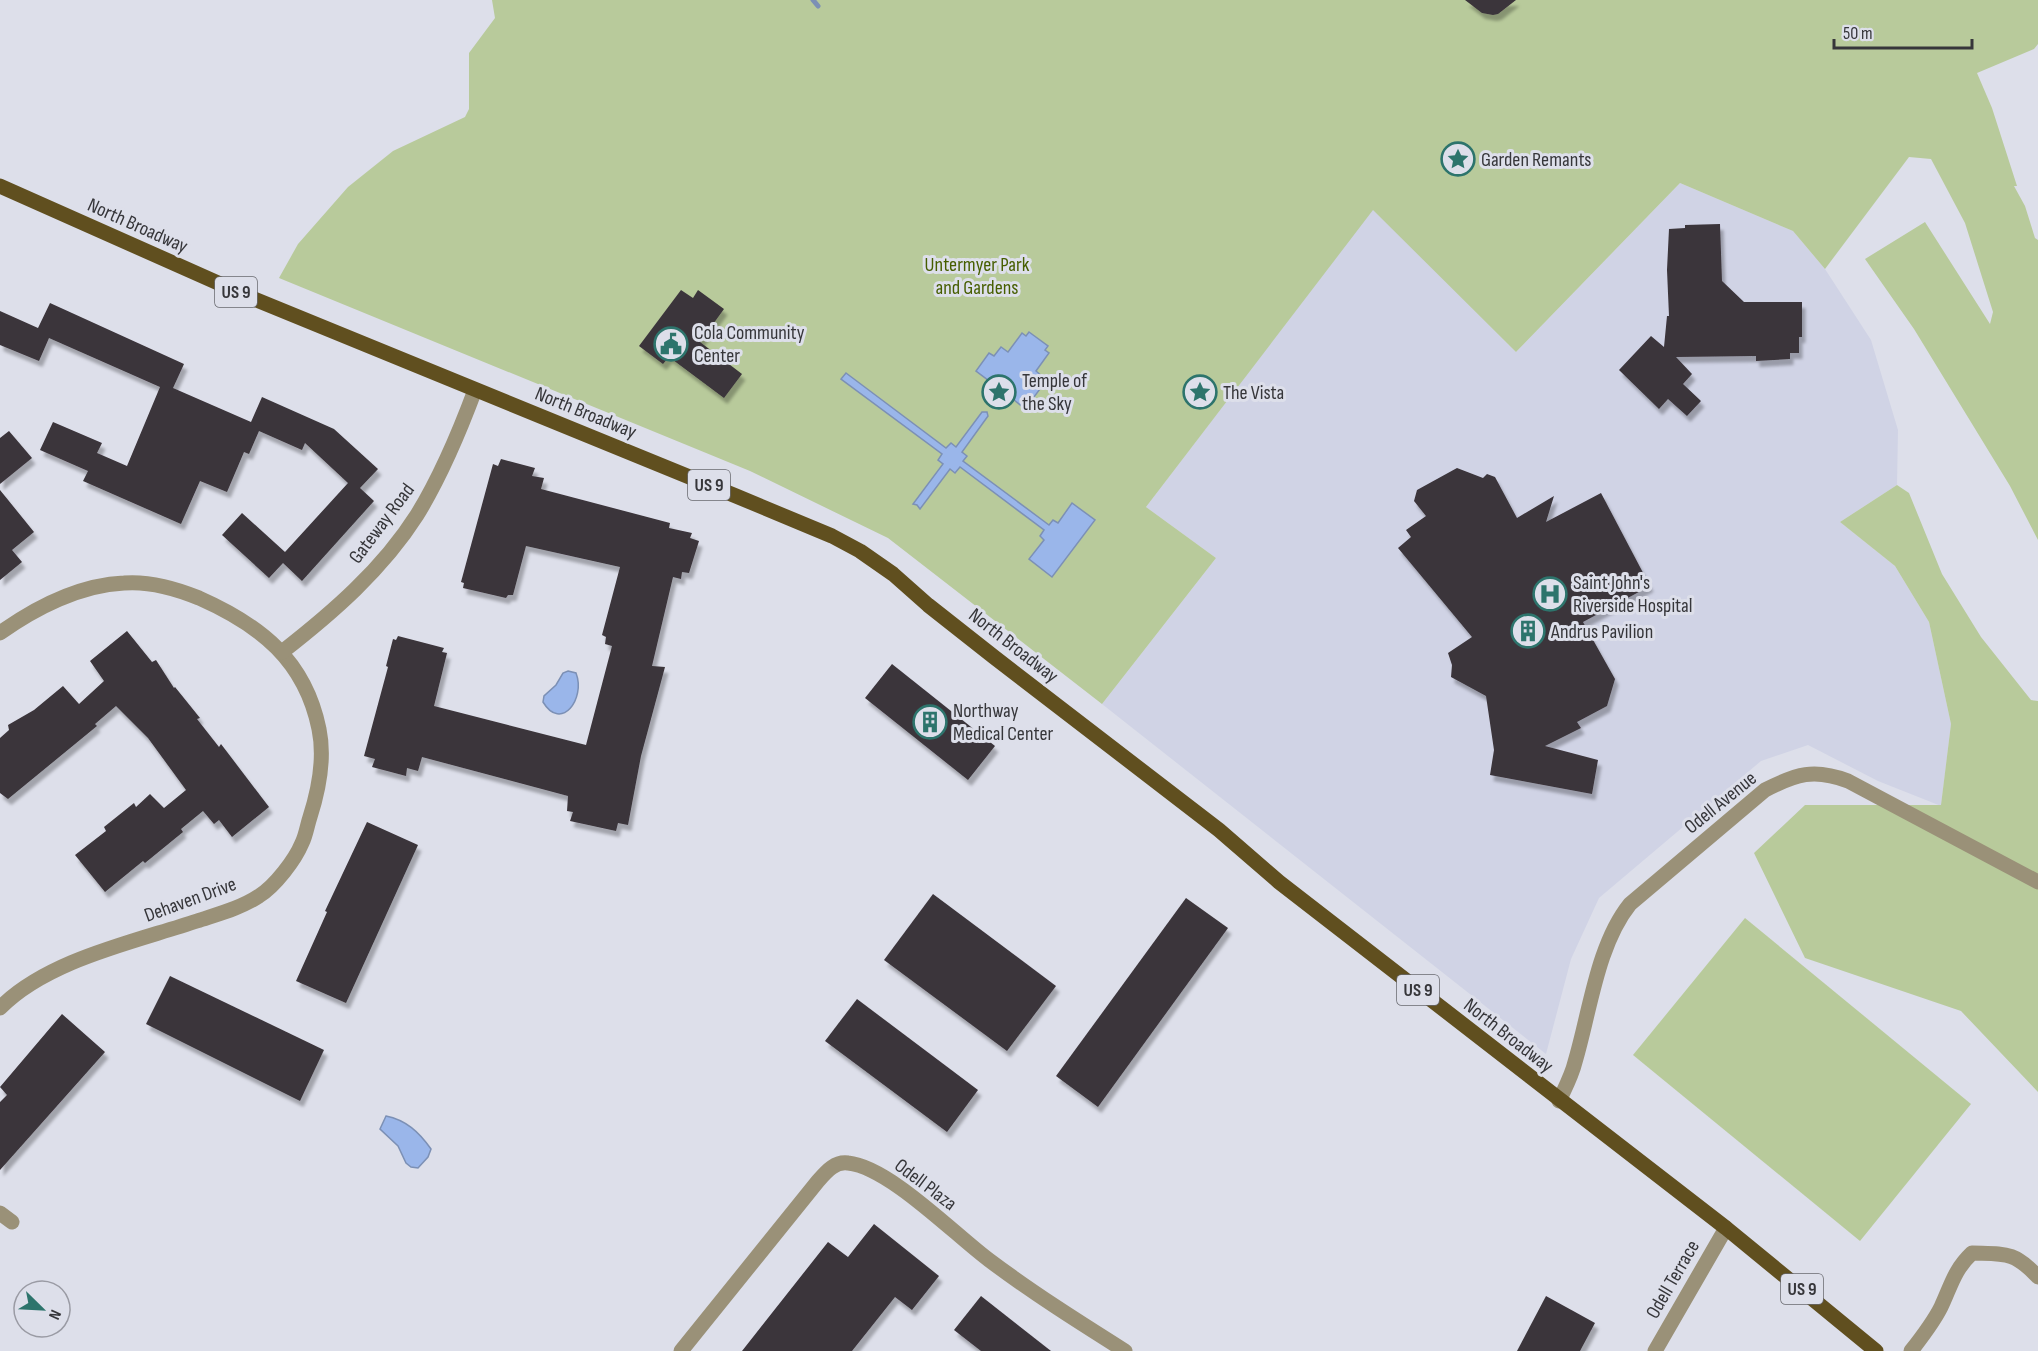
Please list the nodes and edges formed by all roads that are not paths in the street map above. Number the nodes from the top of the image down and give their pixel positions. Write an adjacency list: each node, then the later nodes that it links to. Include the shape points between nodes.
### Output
1 (0, 186): 2 (main road, North Broadway / US 9, via 254,299)
2 (475, 390): 4 (street, Gateway Road, via 456,439 416,516 348,595); 7 (main road, North Broadway / US 9, via 832,536 860,551)
3 (0, 633): 4 (street, Dehaven Drive, via 54,602 87,589 125,582 163,587 205,601 257,629)
4 (282, 652): 6 (street, Dehaven Drive, via 302,681 315,710 322,747 317,795 302,844 281,875 260,895 232,909 70,963 35,980)
5 (2038, 882): 7 (street, Odell Avenue, via 1848,781 1824,773 1786,779 1758,796 1630,904 1619,918 1607,943 1575,1065)
6 (0, 1008)
7 (1559, 1101): 8 (main road, North Broadway / US 9)
8 (1726, 1228): 12 (street, Odell Terrace); 13 (main road, North Broadway / US 9)
9 (2038, 1277): 14 (street, via 2023,1260 2006,1254 1972,1253 1960,1264 1942,1306)
10 (681, 1351): 11 (street, Odell Plaza, via 830,1167 846,1162 887,1178 988,1259)
11 (1125, 1351)
12 (1655, 1351)
13 (1876, 1351)
14 (1911, 1351)

